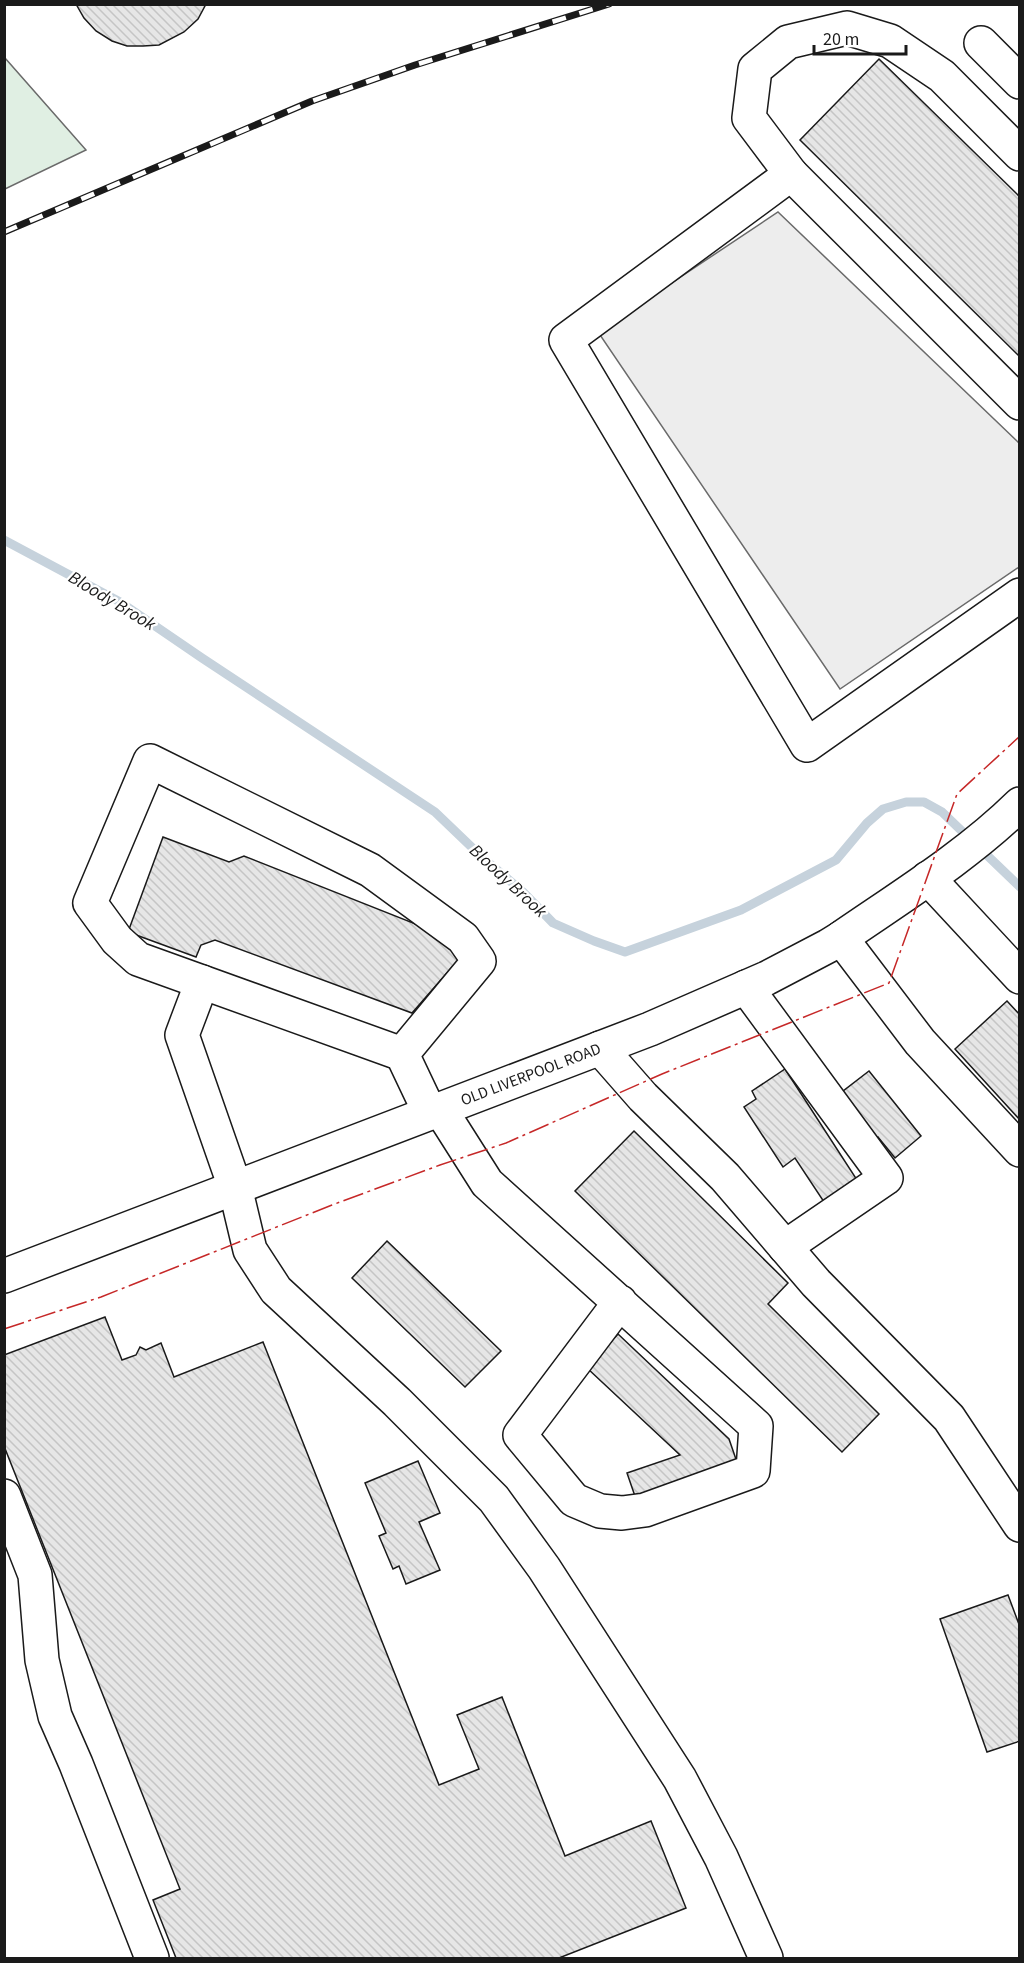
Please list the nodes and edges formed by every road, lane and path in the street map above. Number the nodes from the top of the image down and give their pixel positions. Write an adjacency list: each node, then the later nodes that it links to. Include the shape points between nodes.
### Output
1 (981, 43): 2 (main road)
2 (1020, 82)
3 (1020, 153): 4 (main road, via 942,76 890,41 847,28 788,42 755,69 749,118)
4 (791, 174): 5 (main road); 6 (main road, via 566,340 807,745)
5 (1020, 403)
6 (1020, 595)
7 (1010, 813): 8 (main road, OLD LIVERPOOL ROAD)
8 (928, 878): 9 (main road, OLD LIVERPOOL ROAD); 10 (main road)
9 (841, 938): 12 (main road, OLD LIVERPOOL ROAD); 16 (main road, via 920,1042)
10 (1020, 977)
11 (202, 982): 14 (main road); 14 (main road, via 138,958 117,940 90,903 150,761 370,870 463,938 479,961); 17 (main road, via 182,1035)
12 (746, 987): 13 (main road, OLD LIVERPOOL ROAD); 18 (main road, via 886,1178)
13 (600, 1048): 15 (main road, OLD LIVERPOOL ROAD); 18 (main road, via 643,1097 725,1177)
14 (402, 1054): 15 (main road)
15 (435, 1111): 17 (main road, OLD LIVERPOOL ROAD); 20 (main road, via 487,1183)
16 (1020, 1150)
17 (235, 1187): 19 (main road, OLD LIVERPOOL ROAD); 24 (main road, via 250,1250 276,1290 494,1499 544,1568 680,1779 721,1857)
18 (785, 1247): 22 (main road, via 949,1418)
19 (4, 1276)
20 (620, 1302): 20 (main road, via 756,1426 753,1472 645,1510 600,1511 574,1500 520,1435)
21 (4, 1496): 23 (main road, via 35,1575 42,1660 55,1716)
22 (1020, 1525)
23 (152, 1959)
24 (766, 1959)

